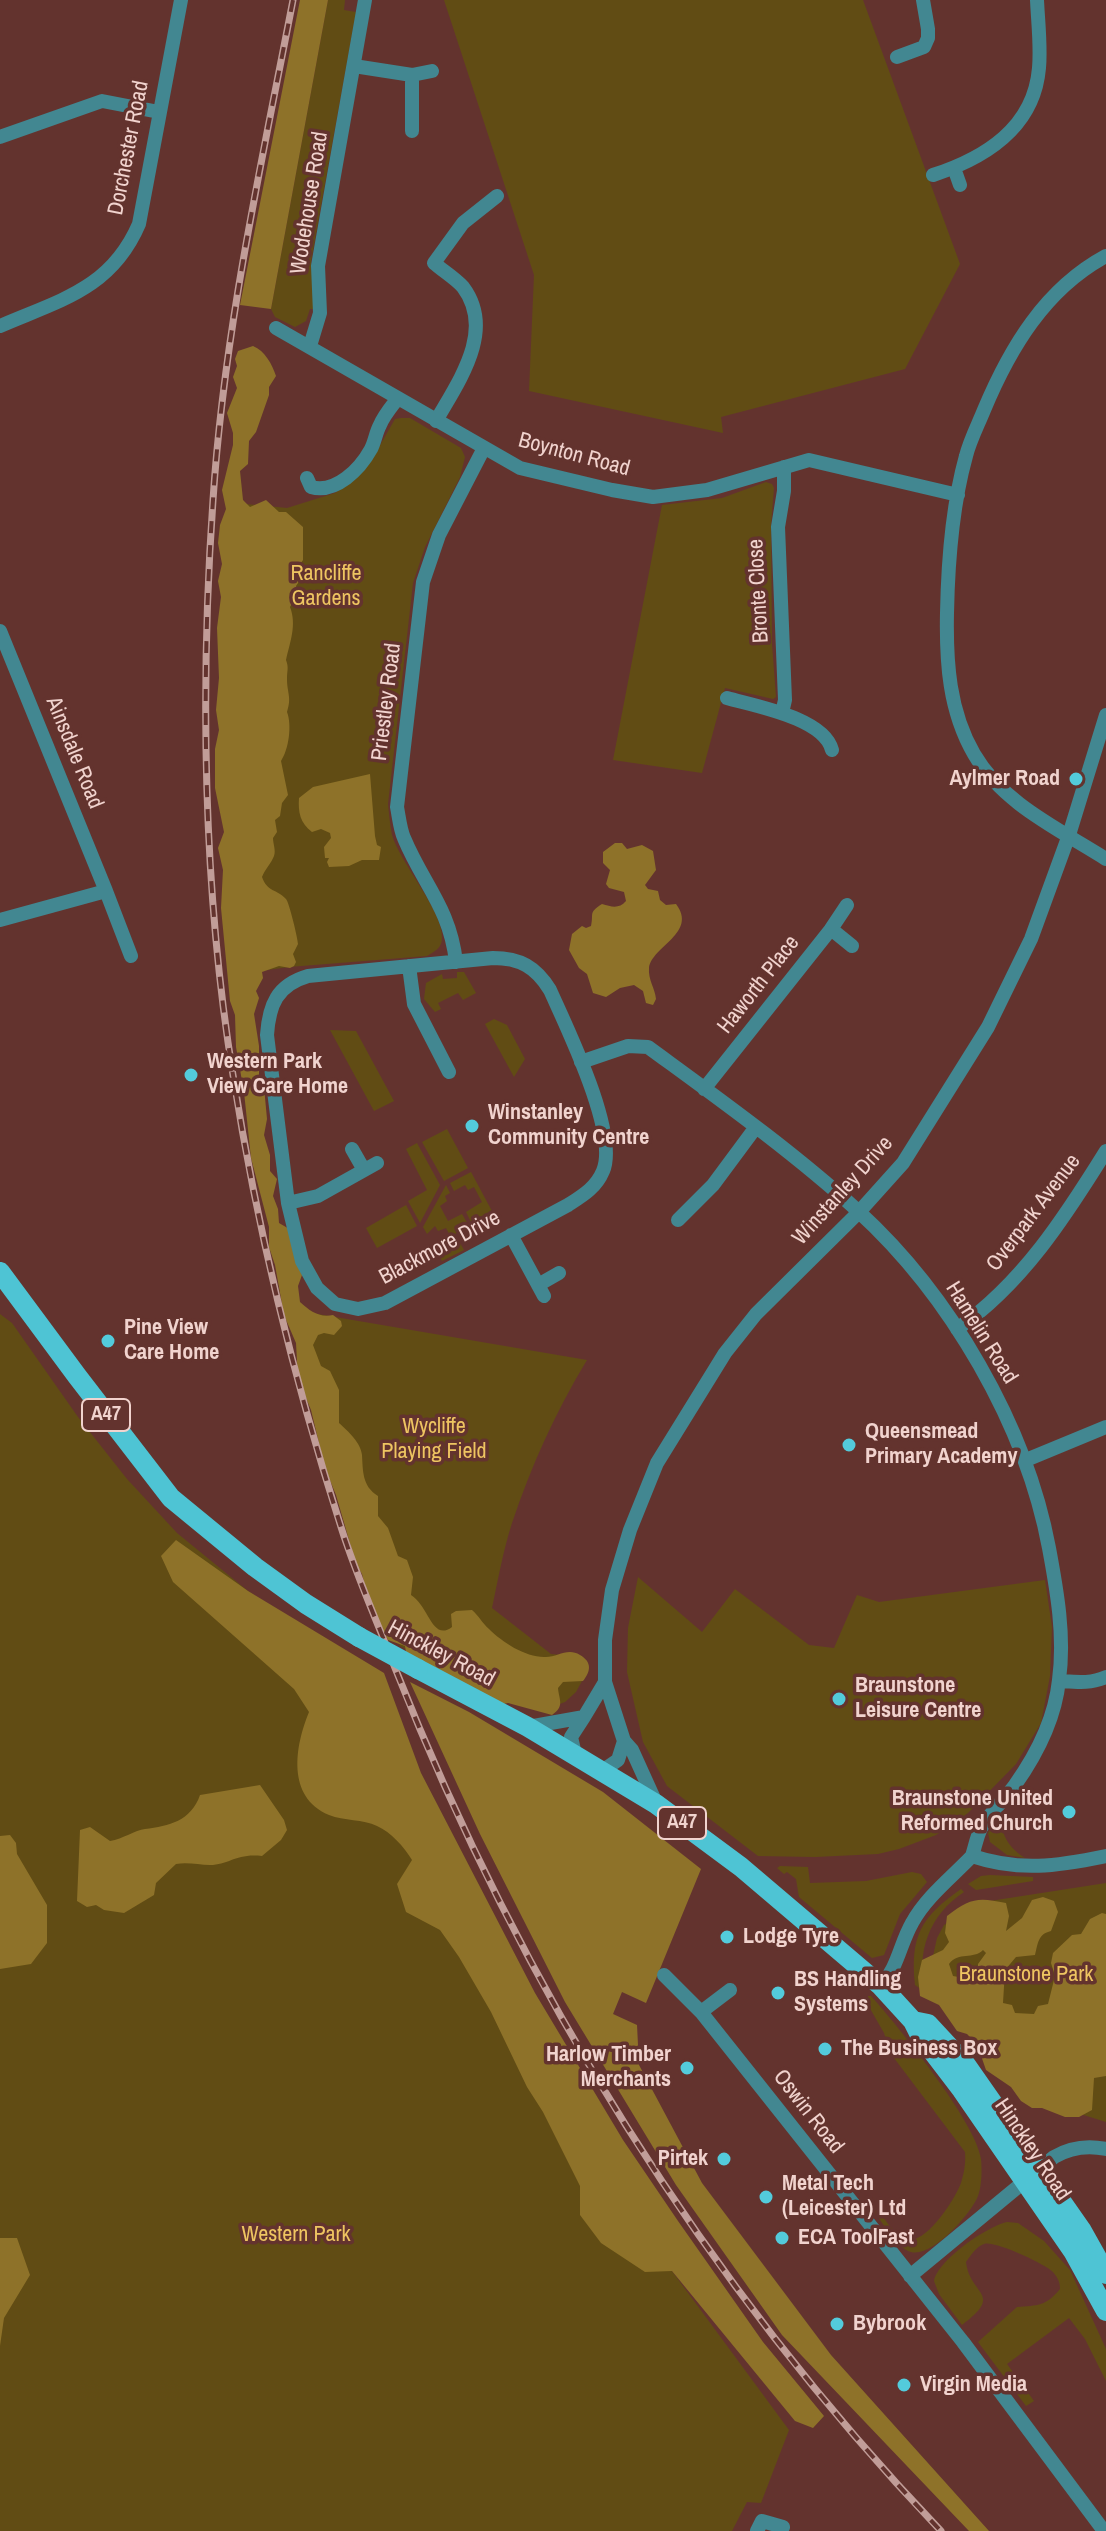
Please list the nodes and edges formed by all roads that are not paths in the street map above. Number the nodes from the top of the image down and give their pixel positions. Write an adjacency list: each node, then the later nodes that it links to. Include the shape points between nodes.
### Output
1 (181, 0): 9 (street, Dorchester Road)
2 (365, 0): 6 (street, Wodehouse Road)
3 (923, 0): 5 (street, via 928,38 924,47)
4 (1037, 0): 12 (street, via 1040,59 1031,99 1002,142)
5 (897, 57)
6 (354, 66): 8 (street); 21 (street, Wodehouse Road, via 318,266 320,313)
7 (432, 71): 8 (street)
8 (412, 75): 10 (street)
9 (159, 112): 11 (street, via 102,101); 19 (street, Dorchester Road, via 139,224 130,245 88,287)
10 (412, 131)
11 (0, 137)
12 (954, 168): 13 (street); 14 (street)
13 (933, 175)
14 (960, 185)
15 (487, 198): 18 (street)
16 (420, 256): 18 (street)
17 (1106, 256): 26 (street, via 1055,293 1007,359 966,454)
18 (434, 263): 23 (street, via 462,286 475,323 474,347)
19 (0, 326)
20 (276, 328): 21 (street, Boynton Road)
21 (310, 346): 22 (street, Boynton Road)
22 (398, 398): 23 (street, Boynton Road); 27 (street, via 362,464 347,478 320,490 309,483)
23 (436, 421): 24 (street, Boynton Road)
24 (484, 448): 25 (street, Boynton Road, via 520,468 653,497 707,490); 41 (street, Priestley Road, via 439,535 423,582 397,807 402,836 451,930)
25 (784, 467): 26 (street, Boynton Road, via 809,460); 30 (street, Bronte Close, via 778,527)
26 (958, 495): 33 (street, via 947,593 953,705 975,757 994,781 1028,811)
27 (301, 500)
28 (0, 631): 35 (street, Ainsdale Road)
29 (727, 698): 30 (street)
30 (782, 713): 32 (street, via 830,741)
31 (1106, 715): 33 (street, Winstanley Drive)
32 (832, 750)
33 (1069, 835): 34 (street); 50 (street, Winstanley Drive, via 1031,939 988,1027 903,1163)
34 (1106, 859)
35 (106, 891): 37 (street); 40 (street, Ainsdale Road)
36 (847, 905): 38 (street)
37 (0, 920)
38 (831, 929): 39 (street, Haworth Place); 45 (street, Haworth Place)
39 (852, 946)
40 (131, 956)
41 (456, 962): 42 (street, Blackmore Drive); 43 (street, Blackmore Drive, via 505,958 530,965 550,990)
42 (409, 966): 44 (street, via 414,1004); 49 (street, Blackmore Drive, via 308,976 276,995 267,1035)
43 (581, 1062): 45 (street, Hamelin Road, via 628,1046 648,1047); 52 (street, Blackmore Drive, via 606,1137 604,1169 587,1192)
44 (449, 1072)
45 (704, 1089): 46 (street, Hamelin Road)
46 (756, 1127): 50 (street, Hamelin Road); 51 (street, via 713,1185)
47 (352, 1149): 49 (street, via 370,1167 318,1196)
48 (1106, 1151): 55 (street, Overpark Avenue, via 1023,1269)
49 (288, 1203): 52 (street, Blackmore Drive, via 302,1261 317,1288 335,1304 358,1309 385,1303)
50 (859, 1212): 55 (street, Hamelin Road, via 913,1269); 60 (street, Winstanley Drive, via 756,1314 725,1353 657,1463 612,1590)
51 (678, 1220)
52 (511, 1235): 54 (street, via 541,1291)
53 (0, 1272): 62 (main road, Hinckley Road / A47, bridge, via 171,1498 306,1604)
54 (559, 1273)
55 (957, 1329): 57 (street, Hamelin Road)
56 (1106, 1427): 57 (street)
57 (1026, 1460): 59 (street, Hamelin Road, via 1055,1585 1061,1631)
58 (1106, 1677): 59 (street)
59 (1059, 1681): 67 (street, Hamelin Road, via 1047,1731 1013,1788 980,1829)
60 (605, 1682): 61 (street); 63 (street, Winstanley Drive)
61 (584, 1717): 62 (street); 64 (street, via 571,1737)
62 (528, 1727): 64 (main road, Hinckley Road / A47)
63 (624, 1741): 65 (street, via 618,1760); 66 (street, Winstanley Drive)
64 (575, 1754): 65 (main road, Hinckley Road / A47)
65 (602, 1771): 66 (main road, Hinckley Road / A47)
66 (656, 1804): 70 (main road, Hinckley Road / A47, via 741,1867)
67 (972, 1856): 68 (street, via 1021,1868); 70 (street, via 922,1908 895,1968)
68 (1106, 1856)
69 (664, 1975): 72 (street, Oswin Road)
70 (881, 1986): 74 (main road, Hinckley Road / A47, via 913,2021 928,2024 966,2065)
71 (730, 1990): 72 (street)
72 (701, 2012): 76 (street, Oswin Road)
73 (1106, 2149): 74 (street, via 1089,2146 1062,2152)
74 (1032, 2177): 75 (main road, Hinckley Road / A47, via 1082,2231); 76 (street); 77 (main road, Hinckley Road / A47)
75 (1106, 2274)
76 (910, 2276): 80 (street, Oswin Road)
77 (1106, 2311)
78 (783, 2527): 79 (street, via 762,2521)
79 (757, 2531)
80 (1104, 2531)

